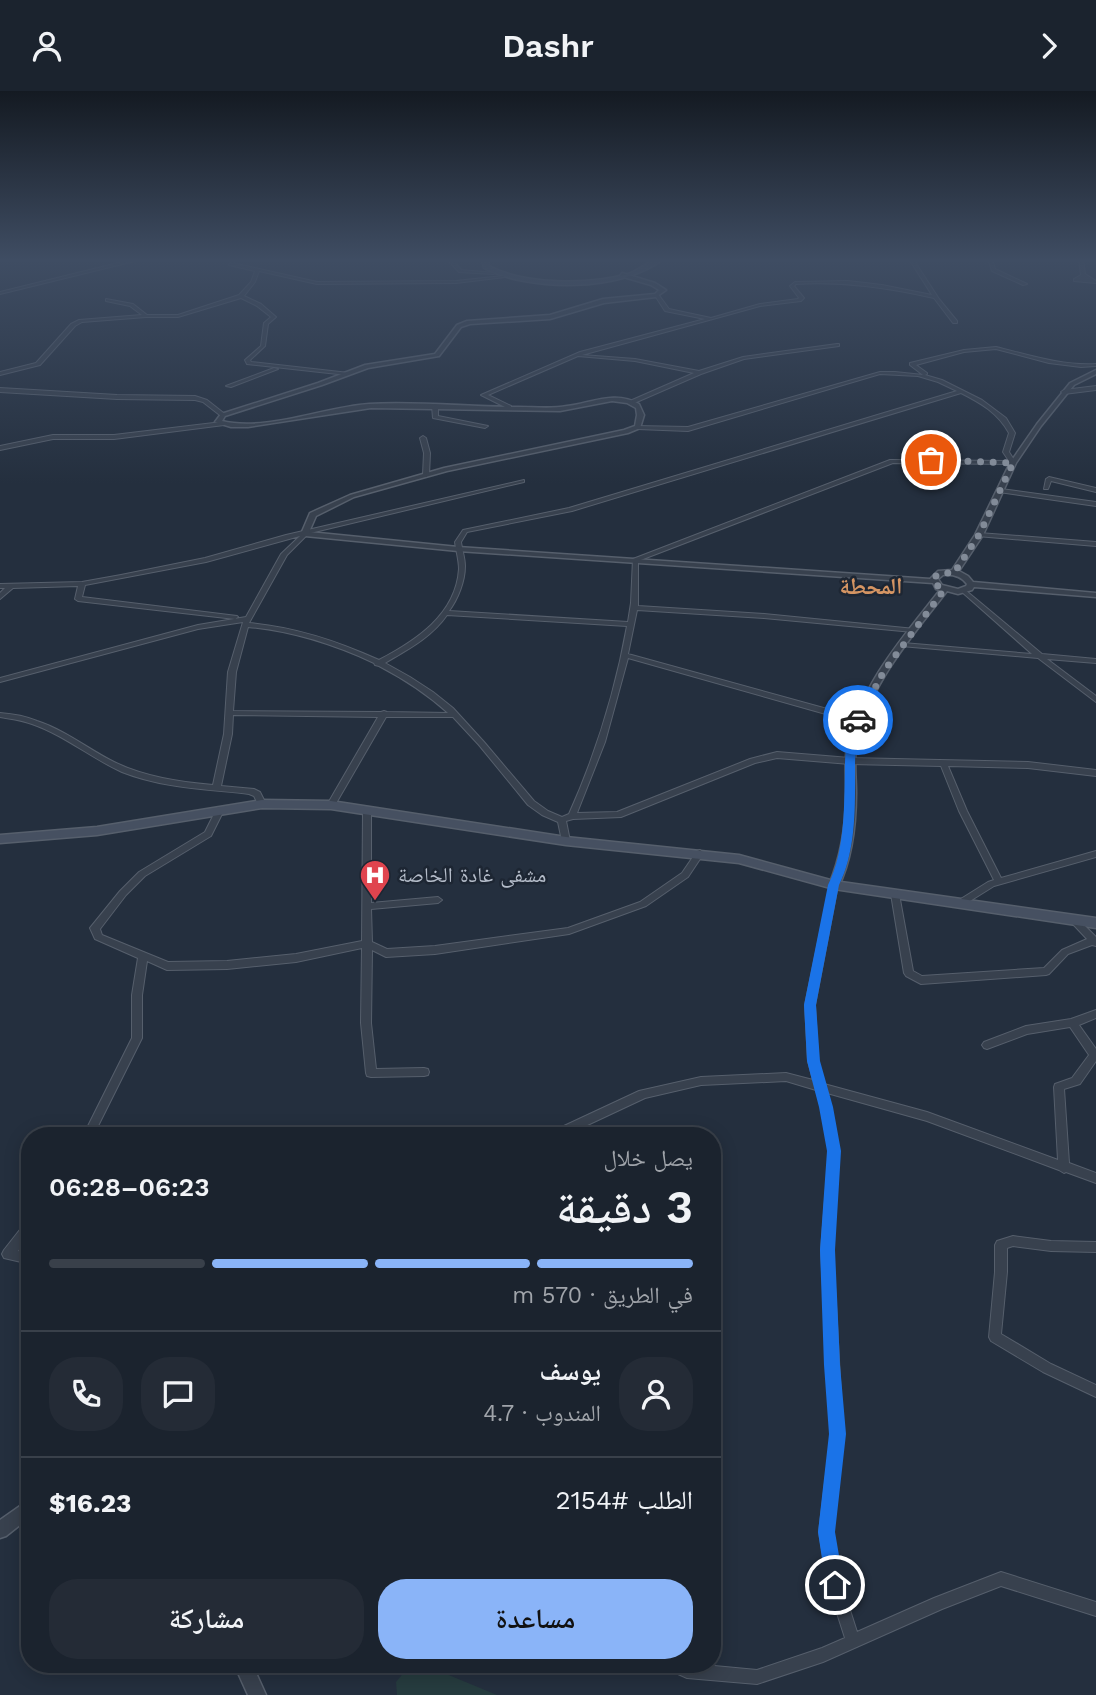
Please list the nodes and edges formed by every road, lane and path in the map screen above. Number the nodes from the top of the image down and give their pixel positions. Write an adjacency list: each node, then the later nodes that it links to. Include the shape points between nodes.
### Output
1 (65, 334): 11 (street, via 38,364)
2 (265, 334): 8 (street, via 263,346 247,359)
3 (453, 334): 12 (street, via 437,355 385,362)
4 (648, 334): 6 (street)
5 (837, 345): 10 (street, via 743,358)
6 (578, 356): 10 (street, via 635,360); 21 (street, via 484,395)
7 (1096, 365): 13 (street, via 1049,362 996,348 912,364)
8 (278, 368): 12 (street); 14 (street)
9 (1096, 372): 18 (street)
10 (699, 373): 19 (street)
11 (0, 374)
12 (347, 374): 22 (street)
13 (940, 381): 17 (street); 25 (street, via 880,373 688,429)
14 (229, 386)
15 (1096, 388): 18 (street)
16 (0, 390): 22 (street, via 195,398)
17 (960, 392): 28 (street, via 1003,419 1012,433 1006,452); 38 (street, via 570,510 466,531)
18 (1064, 392): 28 (street)
19 (632, 402): 21 (street, via 612,400 559,409); 25 (street, via 640,408)
20 (435, 406): 21 (street); 23 (street, via 346,407 253,425); 24 (street, via 435,417)
21 (509, 407)
22 (223, 415): 23 (street, via 218,422)
23 (222, 424): 27 (street, via 114,437 53,436)
24 (485, 426)
25 (638, 427): 29 (street)
26 (423, 437): 29 (street)
27 (0, 448)
28 (1013, 463): 33 (street); 39 (street, via 892,461)
29 (426, 475): 35 (street, via 332,505 313,515)
30 (522, 481): 35 (street)
31 (1046, 488): 32 (street, via 1049,479)
32 (1096, 490)
33 (1001, 491): 34 (street); 36 (street)
34 (1096, 505)
35 (305, 534): 38 (street); 42 (street, via 206,560); 52 (street, via 284,554)
36 (979, 535): 37 (street); 40 (street)
37 (1096, 544)
38 (458, 549): 39 (street); 51 (street, via 461,575)
39 (635, 560): 41 (street); 50 (street)
40 (954, 573): 41 (street, via 936,575); 43 (street)
41 (933, 581): 46 (street)
42 (82, 584): 45 (street); 52 (street, via 78,599)
43 (971, 584): 47 (street); 48 (street)
44 (0, 586): 45 (street)
45 (11, 586): 49 (street)
46 (944, 590): 47 (street); 54 (street)
47 (964, 591): 57 (street)
48 (1096, 595)
49 (0, 597)
50 (634, 608): 53 (street); 54 (street)
51 (448, 613): 53 (street); 59 (street, via 406,649)
52 (246, 622): 59 (street, via 294,630); 60 (street, via 198,627); 62 (street, via 232,672)
53 (630, 624): 56 (street)
54 (913, 630): 55 (street)
55 (903, 645): 57 (street); 66 (street)
56 (623, 655): 66 (street); 75 (street, via 584,790)
57 (1041, 657): 58 (street); 61 (street)
58 (1096, 661)
59 (377, 664): 65 (street, via 427,691)
60 (0, 680)
61 (1096, 700)
62 (229, 713): 63 (street); 70 (street)
63 (384, 713): 65 (street); 72 (street)
64 (0, 715): 70 (street, via 45,724 129,772)
65 (455, 715): 76 (street, via 531,803)
66 (857, 720): 67 (street)
67 (850, 761): 68 (street); 75 (street, via 777,755 618,815); 82 (street, via 843,867)
68 (943, 762): 69 (street); 81 (street)
69 (1096, 773)
70 (217, 787): 71 (street, via 251,790)
71 (262, 804): 72 (main road); 73 (main road)
72 (331, 805): 74 (main road)
73 (220, 810): 77 (main road, via 97,831); 91 (street, via 208,834 142,874 95,928 98,937)
74 (367, 811): 78 (main road); 86 (street)
75 (572, 816): 76 (street)
76 (562, 820): 78 (street)
77 (0, 839)
78 (566, 841): 79 (main road)
79 (700, 853): 82 (main road); 90 (street, via 685,875 643,904 569,931 435,950 386,953)
80 (1096, 853): 81 (street)
81 (999, 882): 85 (street)
82 (834, 885): 83 (main road); 96 (street, via 810,1005 813,1061)
83 (895, 894): 85 (main road); 89 (street, via 909,973 921,980 1046,971 1065,952)
84 (438, 900): 86 (street)
85 (958, 904): 87 (main road)
86 (369, 906): 90 (street)
87 (1074, 920): 88 (main road); 89 (street)
88 (1096, 922)
89 (1095, 941)
90 (367, 944): 91 (street, via 227,965 167,965); 95 (street, via 371,1073)
91 (143, 956): 97 (street, via 137,1038)
92 (1096, 1014): 93 (street)
93 (1072, 1023): 94 (street, via 1026,1030); 99 (street, via 1095,1055 1076,1081 1059,1087)
94 (987, 1045)
95 (424, 1072)
96 (821, 1088): 98 (street, via 786,1077 701,1081 643,1094); 99 (street, via 927,1117); 109 (street, via 834,1151 827,1250 838,1434 826,1532 835,1585)
97 (92, 1127)
98 (572, 1127)
99 (1064, 1168): 100 (street)
100 (1096, 1178)
101 (21, 1235): 103 (street)
102 (1096, 1247): 105 (street, via 1013,1241 1001,1245 995,1337)
103 (4, 1252): 104 (street)
104 (21, 1257)
105 (1096, 1391)
106 (21, 1514): 107 (street)
107 (0, 1530)
108 (1096, 1609): 109 (street, via 1001,1579)
109 (853, 1642): 111 (street, via 757,1677)
110 (247, 1673): 112 (street)
111 (710, 1673)
112 (257, 1695)

